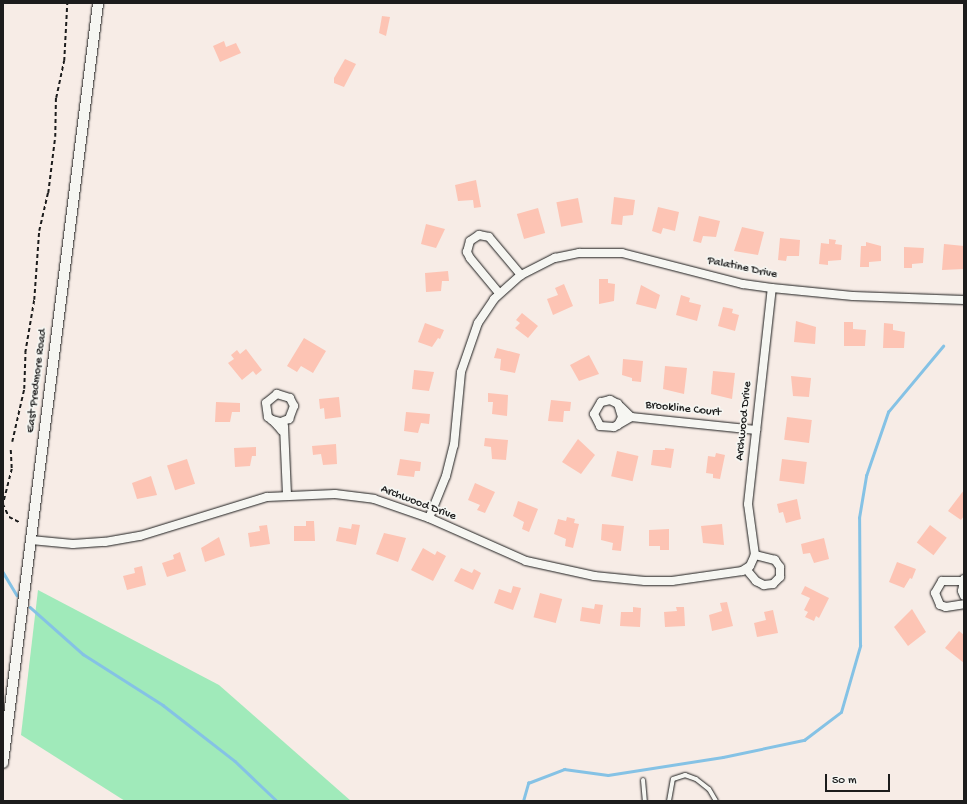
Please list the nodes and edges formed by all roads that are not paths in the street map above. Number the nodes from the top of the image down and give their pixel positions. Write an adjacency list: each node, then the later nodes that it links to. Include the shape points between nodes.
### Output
1 (98, 3): 15 (street, East Predmore Road)
2 (521, 275): 3 (street, Palatine Drive, via 556,258 600,252 622,253 743,284); 4 (street, Palatine Drive); 4 (street, via 490,237 479,235 470,241 467,252 470,258)
3 (772, 288): 5 (street, Palatine Drive, via 853,296); 11 (street, Archwood Drive)
4 (500, 293): 14 (street, Palatine Drive, via 478,323 465,354 454,445 446,476)
5 (964, 300)
6 (621, 407): 7 (street, Brookline Court); 10 (street, via 622,417); 10 (street, Brookline Court, via 614,401 605,400 597,405 594,414 600,426 609,428)
7 (631, 417): 10 (street, Brookline Court); 11 (street, Brookline Court)
8 (289, 419): 9 (street, via 280,422); 9 (street, via 294,406 290,398 282,394 272,396 266,403 266,412); 12 (street)
9 (272, 420): 12 (street)
10 (618, 425)
11 (756, 430): 16 (street, Archwood Drive, via 748,504)
12 (282, 431): 13 (street)
13 (287, 495): 14 (street, Archwood Drive, via 335,494 374,499); 15 (street, Archwood Drive, via 245,502 123,540 73,544)
14 (429, 518): 17 (street, Archwood Drive, via 526,561 594,576 672,581)
15 (31, 540): 21 (street, East Predmore Road)
16 (755, 555): 17 (street); 17 (street, via 775,560 780,567 780,577 773,584 764,586)
17 (746, 569)
18 (964, 580): 19 (street); 20 (street, via 942,581 935,594 940,605 946,607)
19 (964, 596)
20 (964, 604)
21 (3, 763)
22 (643, 780): 23 (lane)
23 (645, 801)
24 (669, 801): 25 (lane, via 674,779 685,775 696,779 709,789)
25 (716, 801)

